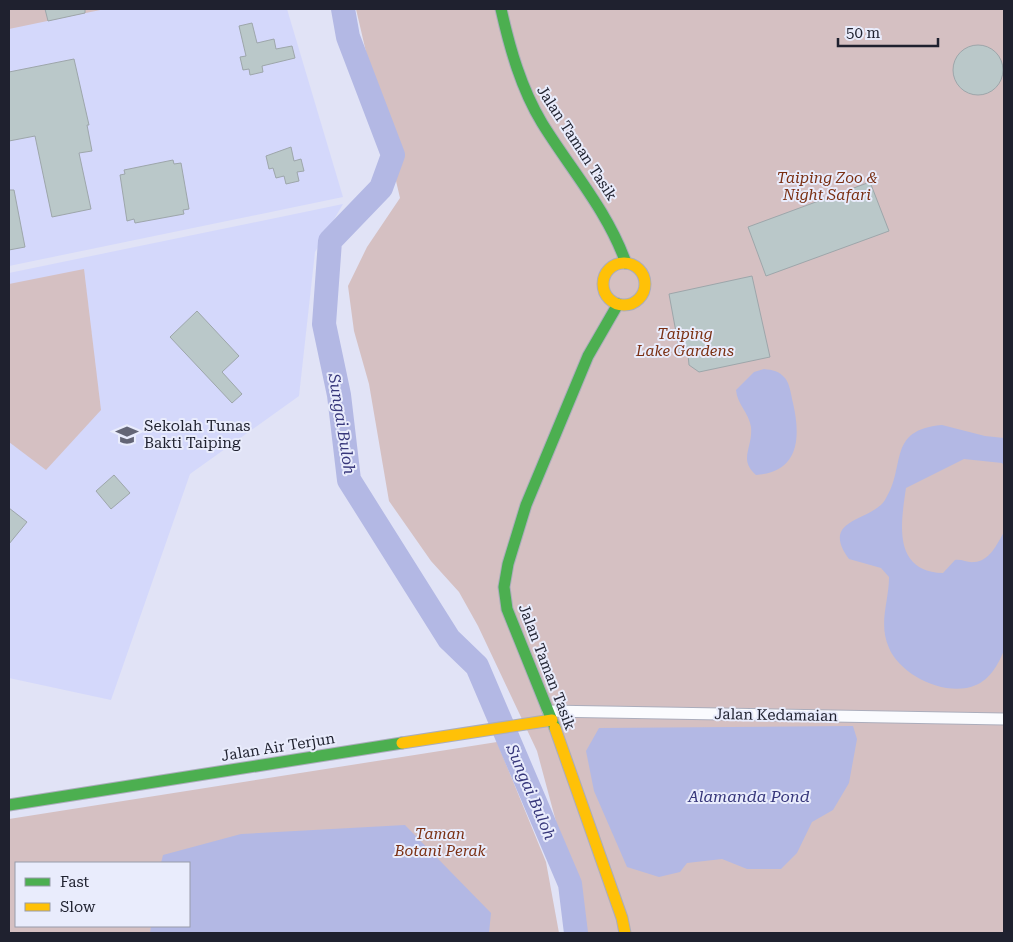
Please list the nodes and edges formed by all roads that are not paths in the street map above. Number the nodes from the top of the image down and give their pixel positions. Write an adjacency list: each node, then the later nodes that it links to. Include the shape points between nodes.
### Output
1 (501, 9): 2 (street, Jalan Taman Tasik, via 512,61 526,94 607,218 620,240)
2 (626, 262): 3 (street, via 608,270 603,283 607,296); 3 (street, via 642,272 645,290 631,304)
3 (618, 304): 4 (street, Jalan Taman Tasik, via 588,356 558,426 526,505 506,572 506,609)
4 (550, 716): 5 (street, Jalan Kedamaian); 6 (street, Jalan Air Terjun, via 529,723); 7 (street, Jalan Taman Tasik)
5 (1004, 719)
6 (9, 805)
7 (625, 933)

